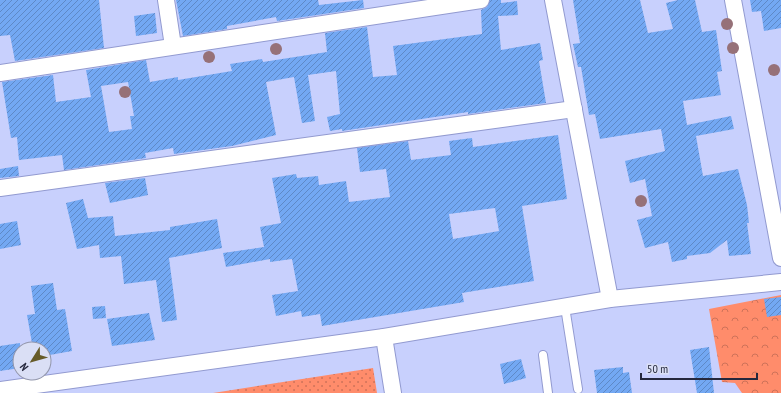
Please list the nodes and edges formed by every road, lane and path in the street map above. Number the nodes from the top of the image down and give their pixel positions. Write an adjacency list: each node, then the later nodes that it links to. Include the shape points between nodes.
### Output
1 (166, 0): 5 (street)
2 (481, 0): 5 (street)
3 (553, 0): 7 (street)
4 (733, 0): 9 (street)
5 (173, 46): 6 (street)
6 (0, 73)
7 (574, 109): 8 (street); 11 (street)
8 (0, 188)
9 (781, 258)
10 (781, 282): 11 (street)
11 (610, 299): 12 (street)
12 (565, 307): 13 (street); 15 (lane)
13 (384, 337): 16 (street); 17 (street)
14 (543, 355): 18 (lane)
15 (578, 389)
16 (0, 390)
17 (393, 393)
18 (548, 393)

